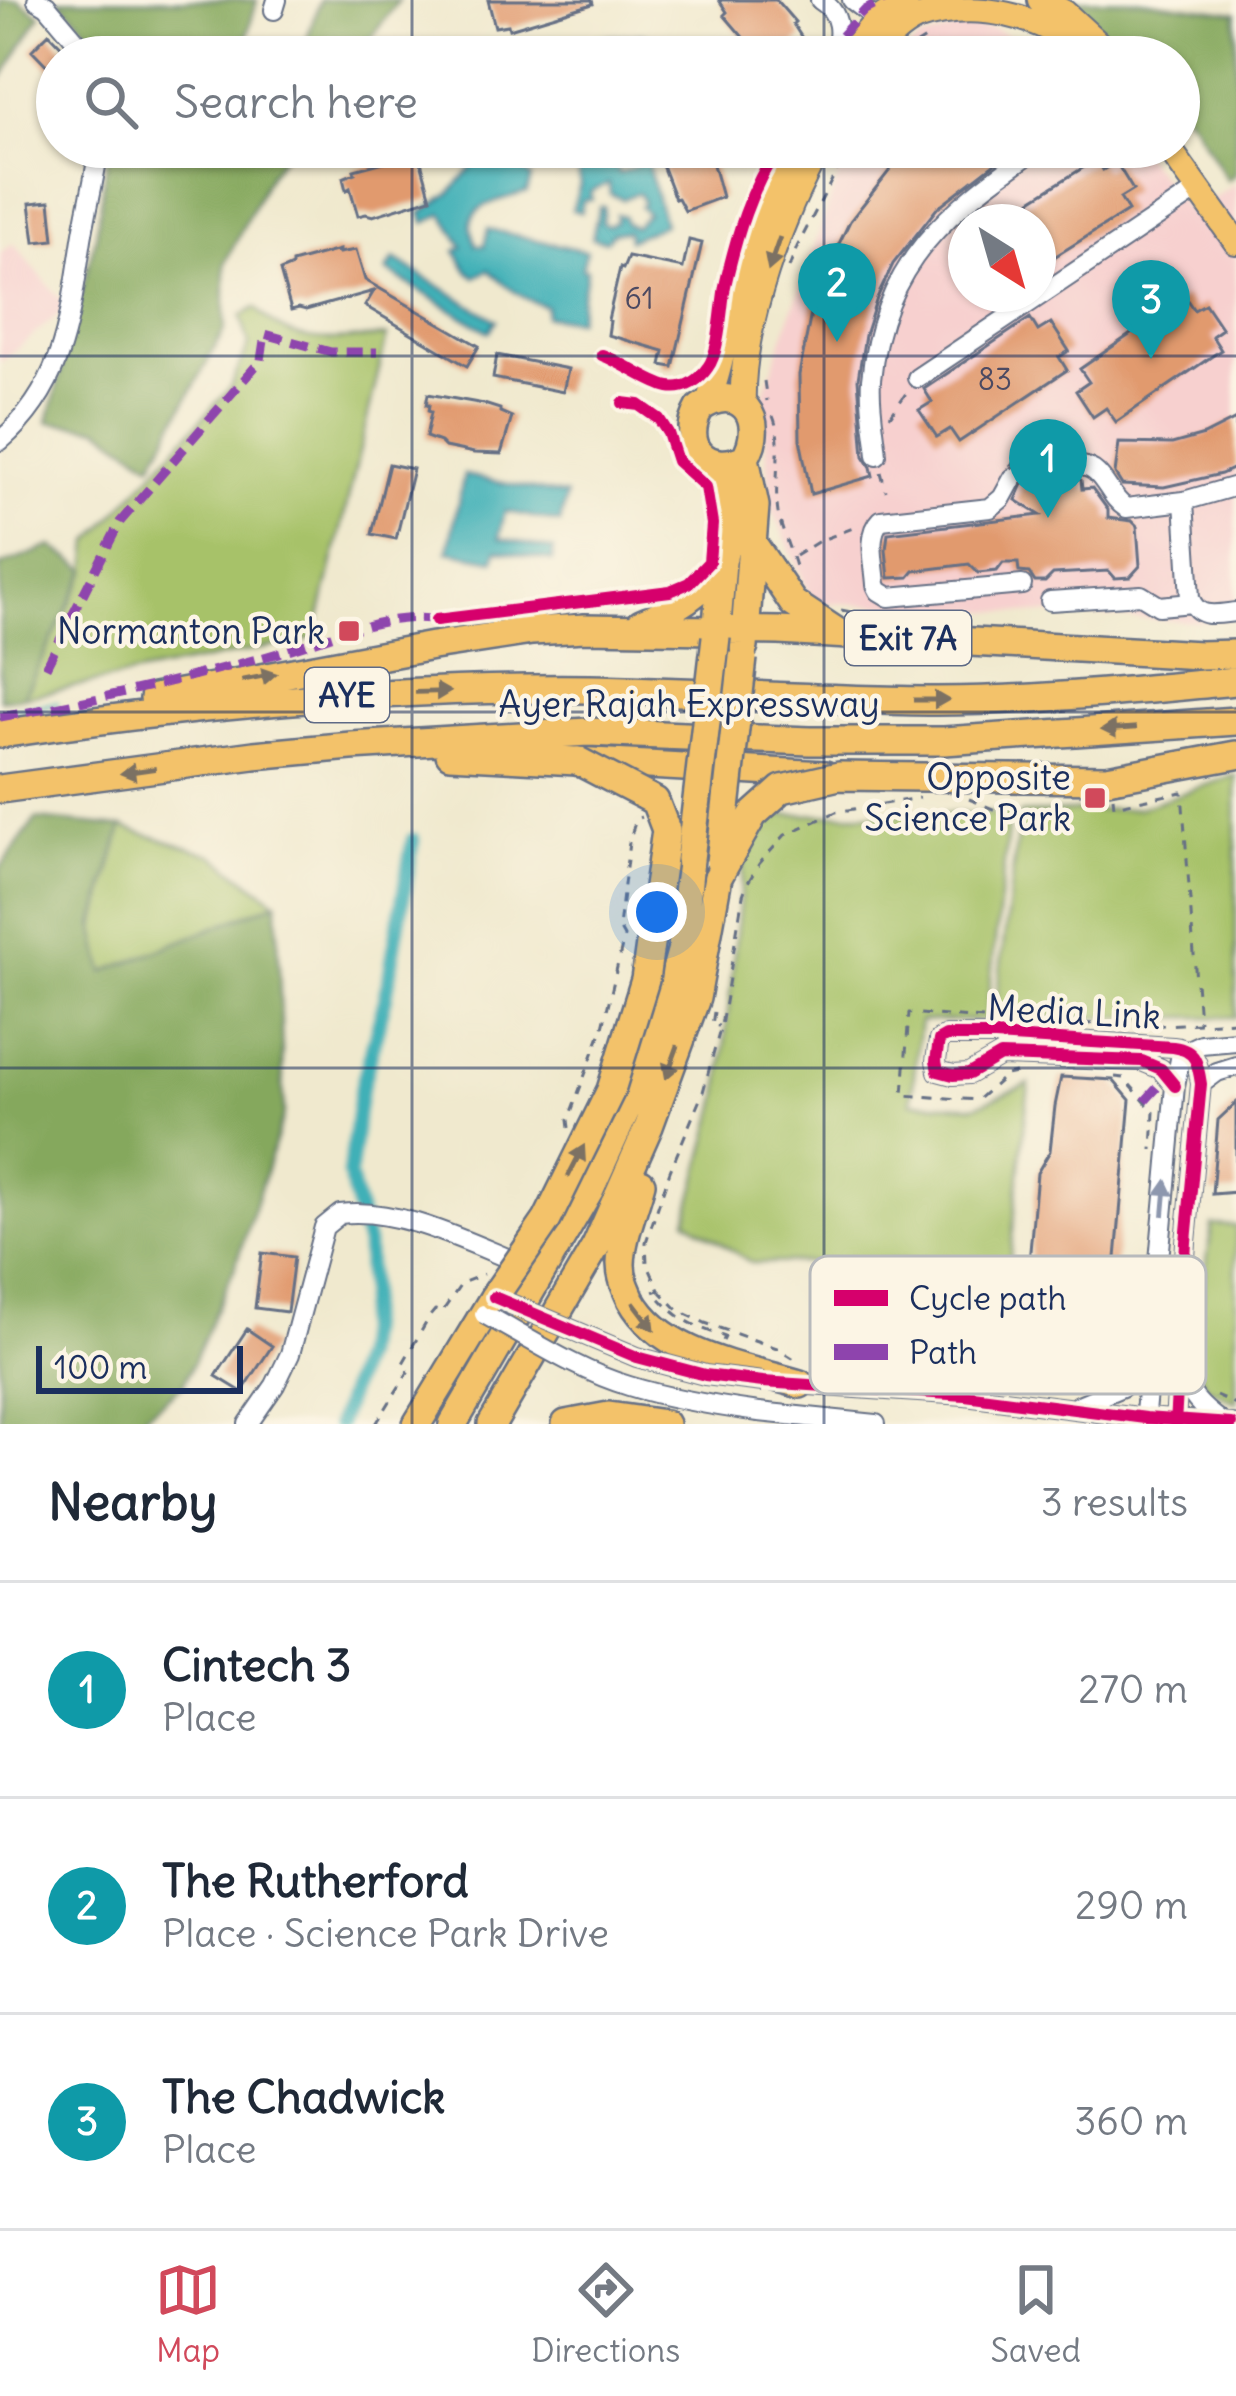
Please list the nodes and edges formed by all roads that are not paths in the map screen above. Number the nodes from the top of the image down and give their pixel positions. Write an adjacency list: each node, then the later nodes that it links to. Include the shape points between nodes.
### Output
1 (37, 0): 6 (street)
2 (820, 0): 7 (street, via 836,15)
3 (852, 0): 8 (street)
4 (907, 0): 9 (main road)
5 (1040, 0): 12 (main road)
6 (72, 36)
7 (838, 36)
8 (880, 36)
9 (889, 36)
10 (895, 36): 11 (main road, via 915,20 968,8 1001,11)
11 (1059, 36)
12 (1090, 36)
13 (1200, 164): 20 (main road)
14 (96, 168): 25 (street, via 58,360 42,395)
15 (786, 168): 23 (main road, via 756,230 715,384)
16 (811, 168): 24 (main road, one-way to 24, via 758,301)
17 (1009, 168): 26 (street, via 938,225 903,272 880,329 871,384)
18 (1184, 168): 19 (main road)
19 (1199, 188): 21 (main road); 22 (street)
20 (1236, 215)
21 (1236, 242)
22 (917, 378)
23 (700, 393): 24 (highway); 27 (highway, via 690,433)
24 (743, 404): 27 (highway, via 755,427 752,447)
25 (0, 441)
26 (877, 454)
27 (719, 466): 32 (highway, via 755,506); 33 (highway, via 730,523)
28 (1080, 466): 31 (street, via 1097,472 1126,508)
29 (1013, 478): 34 (street, via 990,508 876,524 877,585 890,597)
30 (1236, 486): 31 (street)
31 (1184, 501): 36 (street)
32 (751, 541): 38 (highway, via 786,567 793,603); 40 (highway)
33 (722, 562): 39 (highway, via 696,595); 40 (highway)
34 (1022, 585)
35 (1050, 601): 36 (street, via 1141,595 1159,606)
36 (1192, 603): 37 (street, via 1202,614)
37 (1236, 612)
38 (837, 621): 40 (highway, Exit 7A); 41 (highway, Exit 7A, via 926,639)
39 (632, 627): 40 (highway); 43 (highway, one-way to 39, via 128,704 391,653 532,631)
40 (731, 634): 49 (highway, bridge)
41 (1236, 654)
42 (1236, 681): 43 (highway, Ayer Rajah Expressway / AYE, one-way to 42, via 365,694 589,689 938,701)
43 (107, 718): 45 (highway, Ayer Rajah Expressway / AYE)
44 (1236, 721): 46 (highway, Ayer Rajah Expressway / AYE, one-way to 46, via 944,741 588,732)
45 (0, 734)
46 (350, 746): 48 (highway); 51 (highway, Ayer Rajah Expressway / AYE, one-way to 51)
47 (1236, 755): 50 (highway, bridge, via 1110,787)
48 (578, 760): 49 (highway); 52 (highway, bridge)
49 (715, 769): 50 (highway, bridge); 53 (highway, bridge); 54 (highway, bridge)
50 (839, 776): 54 (highway, bridge, via 782,789 753,815)
51 (0, 790)
52 (656, 807): 53 (highway, bridge, via 676,824); 65 (highway, one-way to 52, bridge, via 547,1220 611,1090 645,980 666,830)
53 (690, 859): 55 (highway)
54 (718, 877): 55 (highway)
55 (683, 993): 61 (highway, one-way to 61); 64 (highway, via 590,1189)
56 (1236, 1041): 57 (street)
57 (1188, 1050): 59 (street, Media Link); 60 (street); 60 (street, Media Link, via 946,1036 935,1061 938,1071 953,1075 1000,1057 1142,1061)
58 (1236, 1066): 59 (street)
59 (1201, 1084): 63 (street, Media Link)
60 (1175, 1086): 62 (street, Media Link, one-way to 60)
61 (650, 1126): 66 (highway, one-way to 66, via 621,1267 641,1317 681,1348); 78 (highway, via 596,1246)
62 (1160, 1256)
63 (1188, 1256)
64 (527, 1279): 75 (street, via 422,1226 340,1214 324,1228 290,1354); 77 (highway)
65 (492, 1293): 66 (street, bridge, via 637,1358 763,1382); 76 (highway); 81 (street, bridge, via 583,1366 625,1385 701,1404)
66 (801, 1374): 67 (street)
67 (810, 1375)
68 (965, 1394): 71 (street)
69 (1108, 1394): 71 (street)
70 (1191, 1394): 74 (street)
71 (1072, 1399): 72 (street)
72 (1144, 1421): 73 (street)
73 (1175, 1422): 74 (street)
74 (1222, 1423): 82 (street)
75 (248, 1424)
76 (418, 1424)
77 (453, 1424)
78 (492, 1424)
79 (566, 1424): 80 (highway, via 609,1416)
80 (665, 1424)
81 (876, 1424)
82 (1232, 1424)

